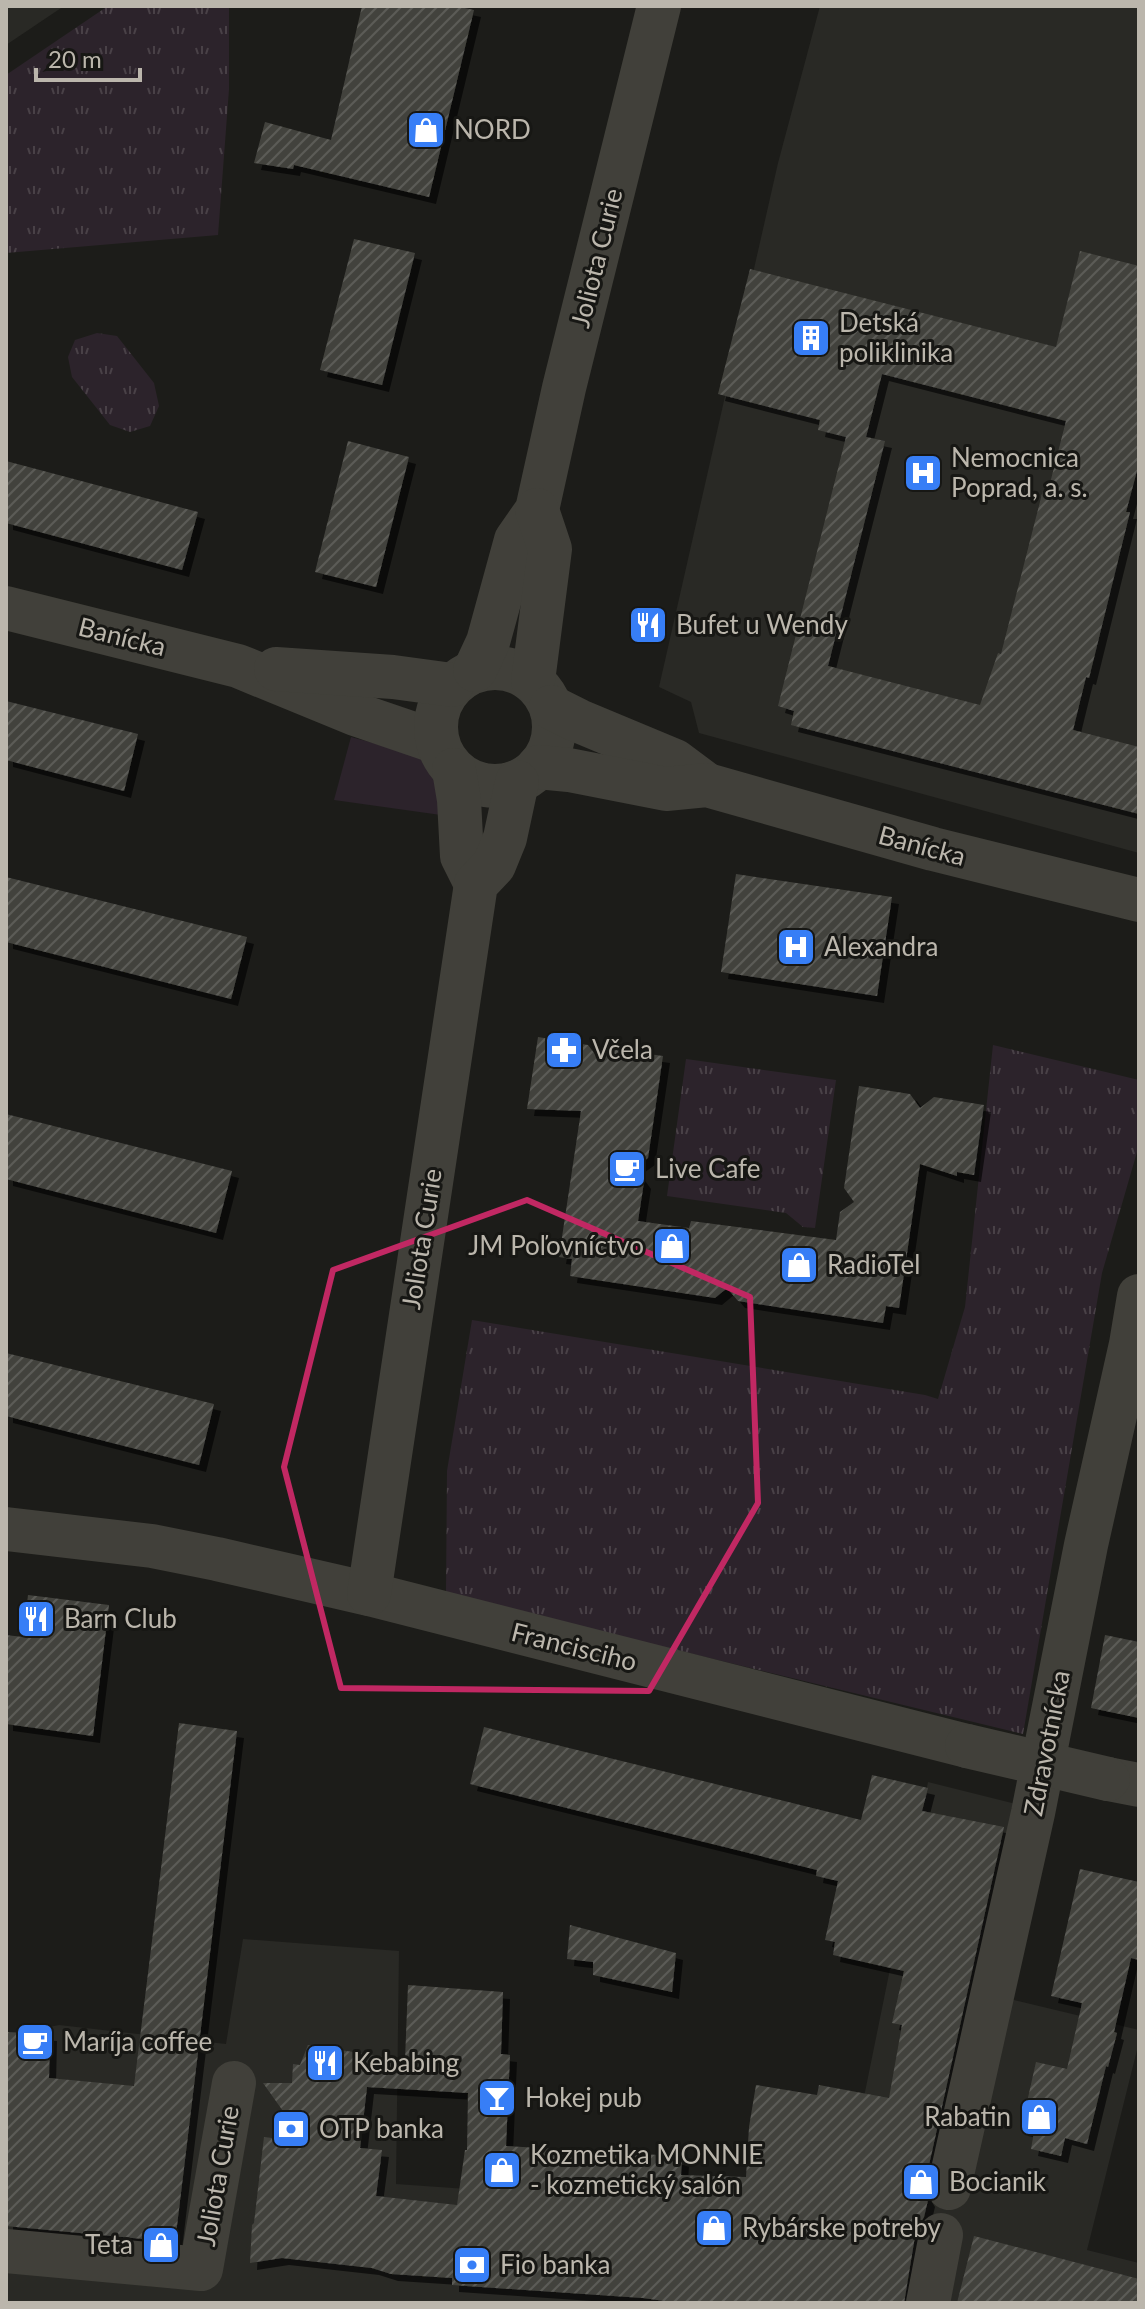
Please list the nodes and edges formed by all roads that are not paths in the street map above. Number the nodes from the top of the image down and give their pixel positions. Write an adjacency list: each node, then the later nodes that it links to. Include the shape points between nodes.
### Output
1 (659, 6): 2 (street, Joliota Curie)
2 (537, 510): 5 (street, Joliota Curie, via 516,540 488,642); 6 (street, via 550,549)
3 (6, 608): 4 (street, Banícka)
4 (238, 666): 5 (street, Banícka); 7 (street, Banícka)
5 (463, 678): 6 (street, via 490,667 505,668 520,673); 7 (street, via 443,697 438,710 435,726)
6 (542, 694): 8 (street, via 554,723 553,739); 9 (street, Banícka, via 579,721 675,761)
7 (446, 756): 8 (street, via 468,780 484,785 500,786); 10 (street, via 459,800 462,856)
8 (527, 775): 9 (street, Banícka, via 569,770 666,789); 10 (street, Joliota Curie, via 494,865)
9 (707, 785): 11 (street, Banícka)
10 (476, 884): 14 (street, Joliota Curie)
11 (1139, 900)
12 (1139, 1296): 17 (street, Zdravotnícka, via 1030,1827)
13 (6, 1529): 14 (street, Francisciho, via 152,1546)
14 (369, 1594): 15 (street, Francisciho, bridge)
15 (1123, 1782)
16 (234, 2083): 19 (street, Joliota Curie, via 201,2269)
17 (949, 2188)
18 (941, 2235): 20 (street)
19 (6, 2251)
20 (928, 2303)

